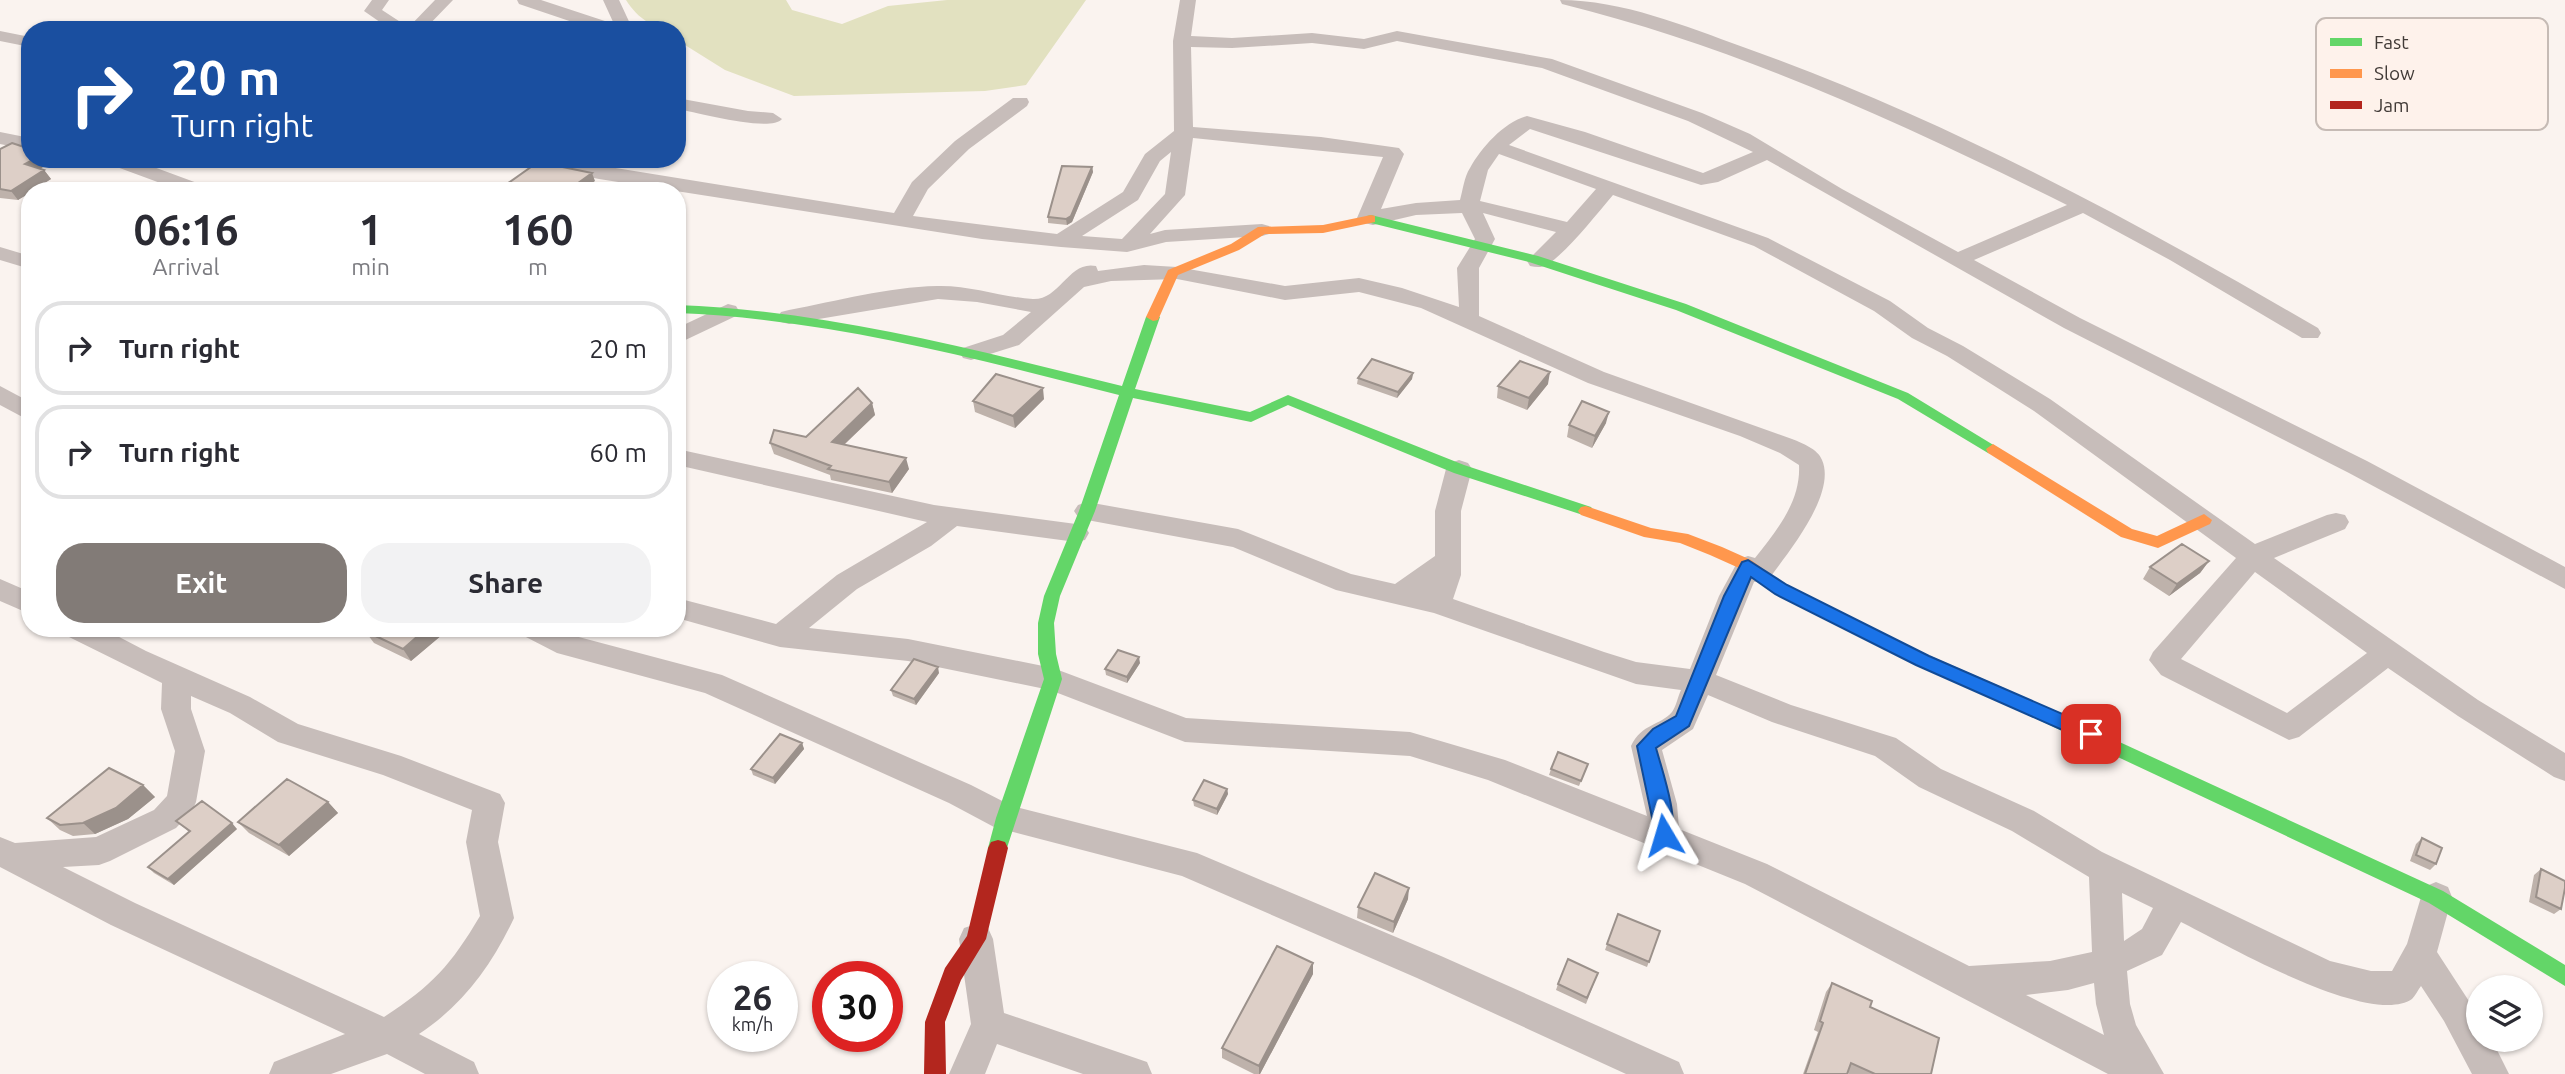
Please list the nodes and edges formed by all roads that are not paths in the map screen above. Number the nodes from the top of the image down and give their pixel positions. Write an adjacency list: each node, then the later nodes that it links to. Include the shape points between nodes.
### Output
1 (381, 0): 8 (street, via 372,10)
2 (445, 0): 9 (street)
3 (525, 0): 10 (street)
4 (611, 0): 11 (street)
5 (1188, 0): 14 (street)
6 (1568, 0): 7 (street)
7 (1630, 6): 30 (street, via 1814,78)
8 (390, 21)
9 (423, 21)
10 (587, 21)
11 (621, 21)
12 (0, 36): 13 (street)
13 (21, 40)
14 (1182, 41): 18 (street); 22 (street, via 1312,38 1364,44 1397,36 1491,52 1569,69 1695,117)
15 (1020, 102): 32 (street, via 962,145 919,186)
16 (686, 105): 17 (street)
17 (773, 119)
18 (1184, 132): 31 (street, via 1392,152); 35 (street, via 1152,158 1131,197); 36 (street, via 1175,195)
19 (0, 138): 20 (street)
20 (21, 142)
21 (1495, 146): 22 (street, via 1527,122 1534,122 1707,179); 28 (street); 29 (street, via 1478,170)
22 (1767, 153): 40 (street)
23 (138, 168): 25 (street)
24 (574, 168): 26 (street)
25 (176, 182)
26 (657, 182)
27 (686, 187): 32 (street)
28 (1609, 187): 34 (street); 58 (street, via 1761,242 1882,306 2042,405)
29 (1469, 206): 31 (street, via 1416,209); 34 (street); 37 (street, via 1484,232)
30 (2082, 206): 40 (street); 50 (street)
31 (1370, 219): 33 (street, via 1323,229); 37 (street)
32 (901, 220): 35 (street)
33 (1262, 230): 36 (street, via 1165,236); 42 (street, via 1235,247)
34 (1571, 230): 41 (street)
35 (1061, 241): 36 (street)
36 (1121, 246): 43 (street)
37 (1483, 247): 41 (street); 48 (street, via 1468,268)
38 (0, 253): 39 (street)
39 (21, 259)
40 (1957, 260): 64 (street)
41 (1538, 261): 58 (street, via 1681,307 1870,380 2023,466 2127,533 2158,542)
42 (1173, 273): 43 (street, via 1112,272); 48 (street, via 1287,293 1356,285 1409,298); 52 (street)
43 (1077, 282): 44 (street)
44 (1057, 300): 47 (street, via 1035,306 938,292); 51 (street, via 1011,340)
45 (686, 309): 46 (street)
46 (728, 311): 47 (street); 49 (street)
47 (789, 317): 51 (street)
48 (1467, 320): 63 (street, via 1627,389 1739,427 1811,462 1813,471 1797,518)
49 (686, 332)
50 (2310, 332)
51 (971, 353): 52 (street)
52 (1126, 392): 56 (street, via 1251,417 1287,400); 59 (street)
53 (0, 394): 54 (street)
54 (21, 407)
55 (686, 459): 57 (street)
56 (1459, 469): 62 (street, via 1448,511); 63 (street, via 1650,533 1694,542)
57 (954, 515): 59 (street); 70 (street, via 847,582)
58 (2204, 520): 61 (street)
59 (1082, 522): 66 (street, via 1238,538 1346,583 1382,594); 75 (street, via 1046,624)
60 (2336, 522): 61 (street)
61 (2254, 555): 73 (street); 73 (street, via 2165,657 2165,663 2289,728)
62 (1446, 562): 66 (street); 68 (street, via 1448,575)
63 (1753, 570): 76 (street); 82 (street, via 1781,590 1923,660)
64 (2565, 579)
65 (0, 589): 67 (street)
66 (1401, 594): 68 (street)
67 (21, 600)
68 (1438, 604): 76 (street, via 1636,673)
69 (686, 610): 70 (street)
70 (780, 636): 75 (street, via 908,650)
71 (95, 637): 74 (street)
72 (551, 637): 78 (street, via 712,683)
73 (2388, 653): 77 (street)
74 (177, 678): 80 (street, via 176,709 190,751 181,802 165,820 99,851); 90 (street, via 240,705 289,733 489,803 482,842 496,918 469,966 431,1006)
75 (1053, 680): 78 (street); 79 (street, via 1185,730 1410,744 1494,769)
76 (1698, 681): 79 (street, via 1683,721 1646,746); 81 (street, via 1885,747 1930,778 2023,821)
77 (2565, 768)
78 (1005, 818): 84 (street); 96 (street, via 1186,863)
79 (1664, 835): 88 (street, via 1756,874)
80 (4, 855): 90 (street)
81 (2105, 870): 83 (street); 86 (street)
82 (2436, 897): 85 (street); 87 (street)
83 (2172, 901): 85 (street, via 2303,966 2353,984 2400,986); 86 (street, via 2149,946)
84 (976, 939): 89 (street); 93 (street, via 952,975 935,1022)
85 (2420, 956): 98 (street, via 2456,1009)
86 (2111, 962): 88 (street, via 2044,980); 97 (street, via 2120,1031)
87 (2565, 976)
88 (1967, 981): 97 (street)
89 (988, 1024): 94 (street); 95 (street)
90 (388, 1036): 91 (street); 92 (street)
91 (287, 1074)
92 (461, 1074)
93 (935, 1074)
94 (967, 1074)
95 (1134, 1074)
96 (1666, 1074)
97 (2145, 1074)
98 (2491, 1074)

